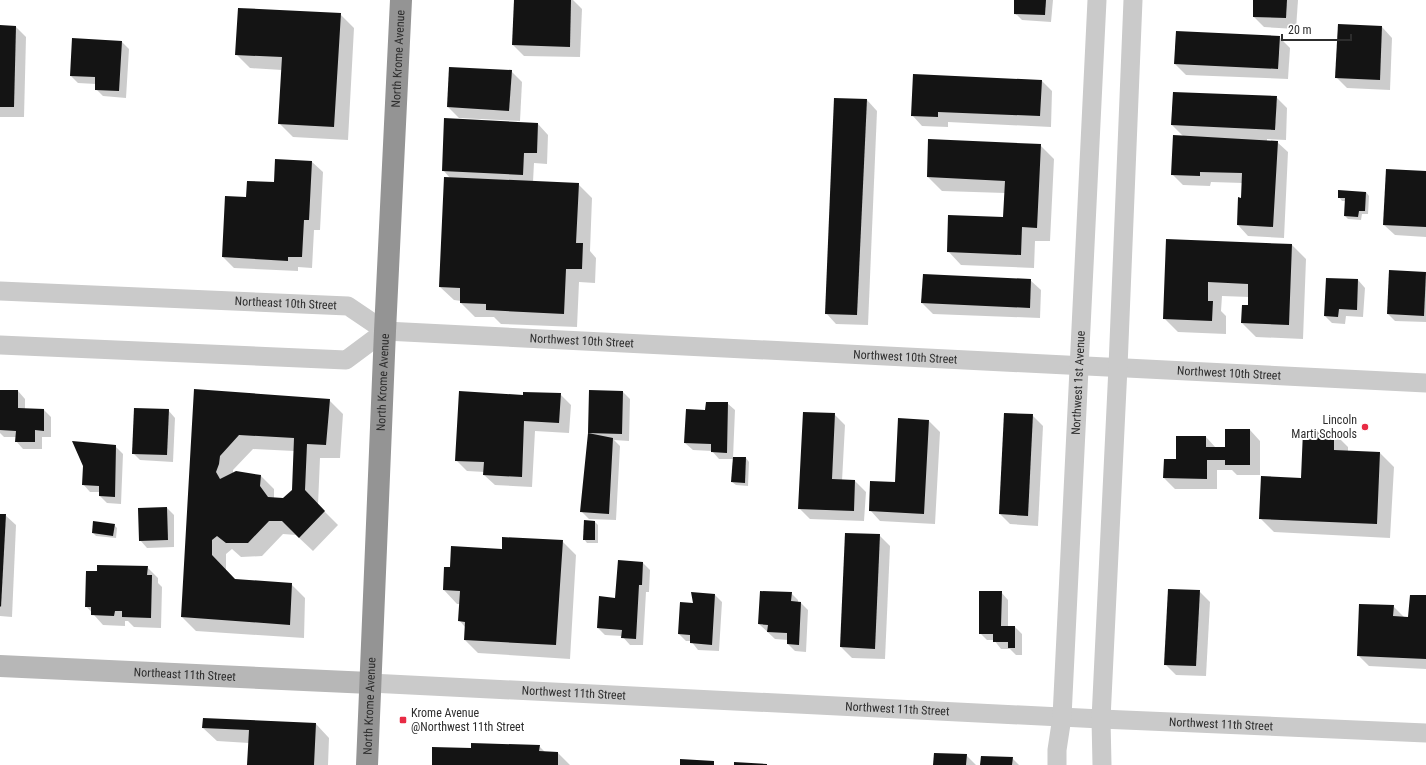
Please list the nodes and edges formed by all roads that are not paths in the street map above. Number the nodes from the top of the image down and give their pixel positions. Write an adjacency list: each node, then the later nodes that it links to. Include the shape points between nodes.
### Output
1 (401, 0): 5 (highway, North Krome Avenue)
2 (1097, 0): 7 (street, Northwest 1st Avenue)
3 (1133, 0): 8 (street)
4 (0, 291): 5 (street, Northeast 10th Street, via 348,306)
5 (385, 331): 6 (street, via 346,360); 7 (street, Northwest 10th Street); 11 (highway, North Krome Avenue)
6 (0, 345)
7 (1080, 366): 8 (street, Northwest 10th Street); 12 (street, Northwest 1st Avenue)
8 (1118, 367): 9 (street, Northwest 10th Street); 13 (street)
9 (1426, 383)
10 (0, 666): 11 (street, Northeast 11th Street)
11 (370, 683): 12 (street, Northwest 11th Street); 15 (highway, North Krome Avenue)
12 (1062, 717): 13 (street, Northwest 11th Street); 16 (street, Northwest 1st Avenue)
13 (1101, 720): 14 (street, Northwest 11th Street); 17 (street)
14 (1426, 733)
15 (367, 765)
16 (1057, 765)
17 (1102, 765)

